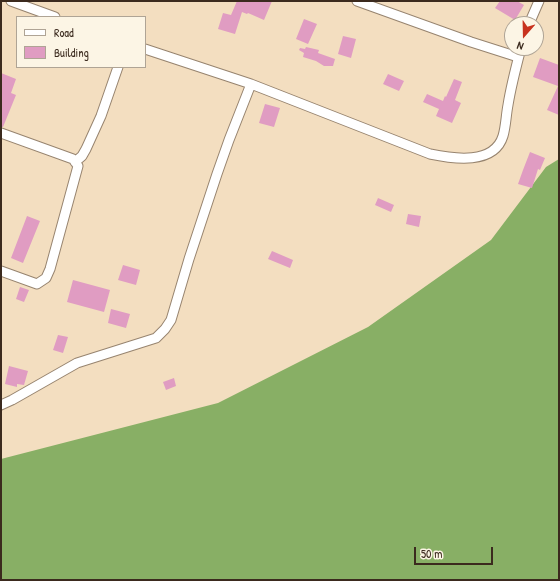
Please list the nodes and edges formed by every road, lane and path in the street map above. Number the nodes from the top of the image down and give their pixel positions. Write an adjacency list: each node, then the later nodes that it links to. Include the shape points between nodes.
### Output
1 (11, 1): 4 (street)
2 (357, 1): 7 (street, via 471,42)
3 (539, 1): 5 (street)
4 (53, 16)
5 (532, 16)
6 (146, 49): 10 (street)
7 (504, 49)
8 (519, 56): 10 (street, via 503,137 495,150 478,157 452,158 430,154)
9 (118, 68): 12 (street, via 101,116 82,156)
10 (251, 84): 14 (street, via 217,174 165,329 156,338 77,363)
11 (1, 133): 12 (street, via 73,159)
12 (75, 162): 13 (street, via 78,166 46,278 37,284)
13 (1, 271)
14 (1, 405)

